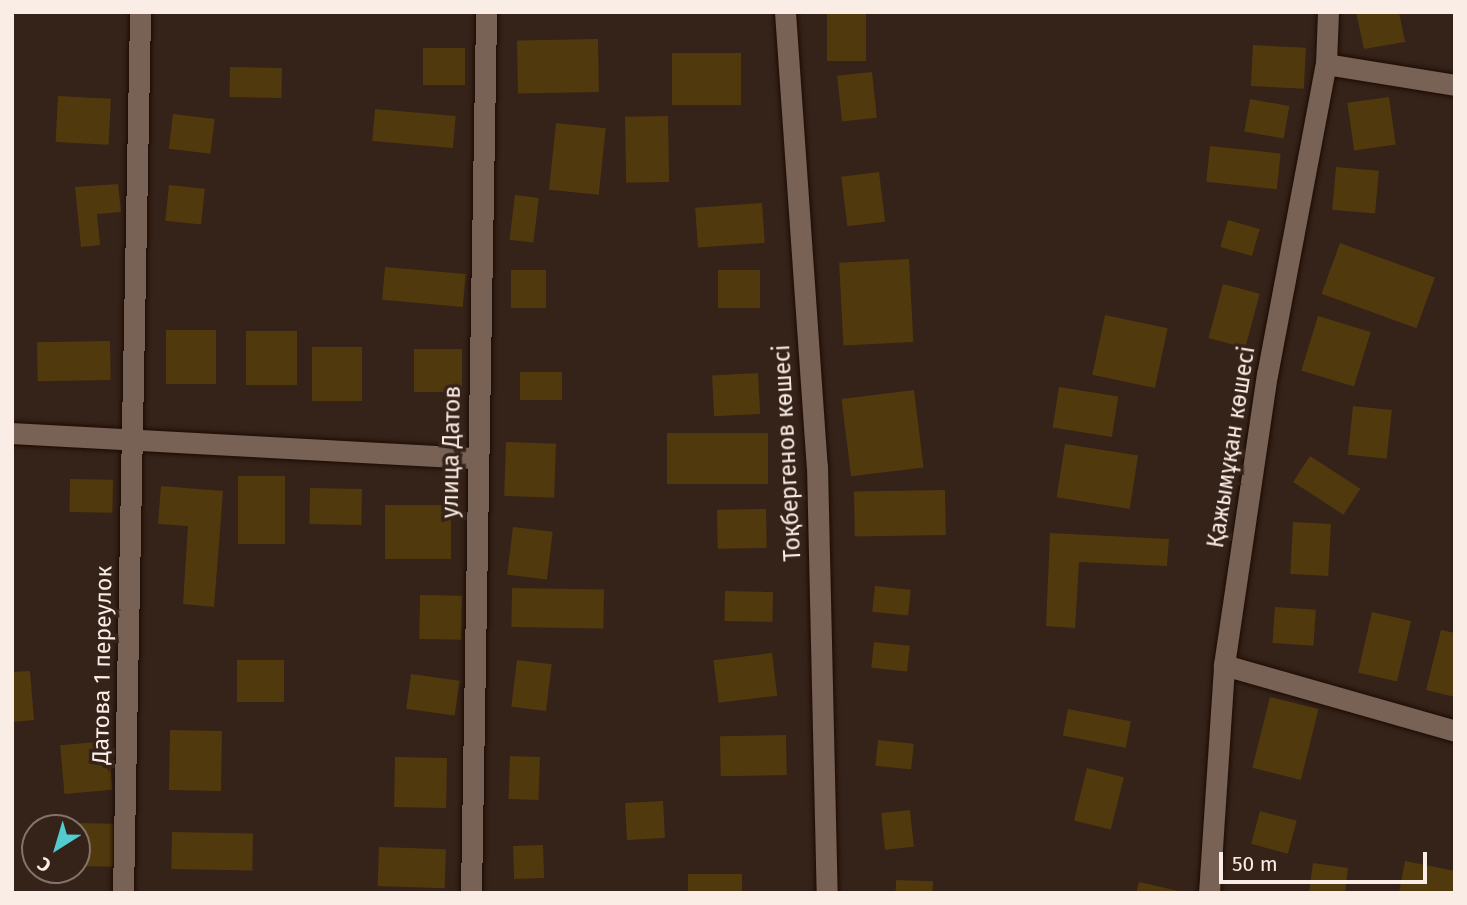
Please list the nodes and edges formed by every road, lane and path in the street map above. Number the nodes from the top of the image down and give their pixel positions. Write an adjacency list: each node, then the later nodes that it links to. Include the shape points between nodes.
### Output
1 (140, 12): 8 (street, Датова 1 переулок)
2 (486, 12): 9 (street, улица Датов)
3 (785, 12): 14 (street, Тоқбергенов көшесі, via 817,466)
4 (1328, 12): 5 (street, Қажымұқан көшесі)
5 (1326, 64): 6 (street); 10 (street, Қажымұқан көшесі, via 1267,375)
6 (1455, 85)
7 (12, 433): 8 (street)
8 (134, 438): 9 (street); 12 (street, Датова 1 переулок)
9 (476, 458): 13 (street, улица Датов)
10 (1223, 665): 11 (street); 15 (street, Қажымұқан көшесі)
11 (1455, 732)
12 (123, 893)
13 (471, 893)
14 (827, 893)
15 (1209, 893)

